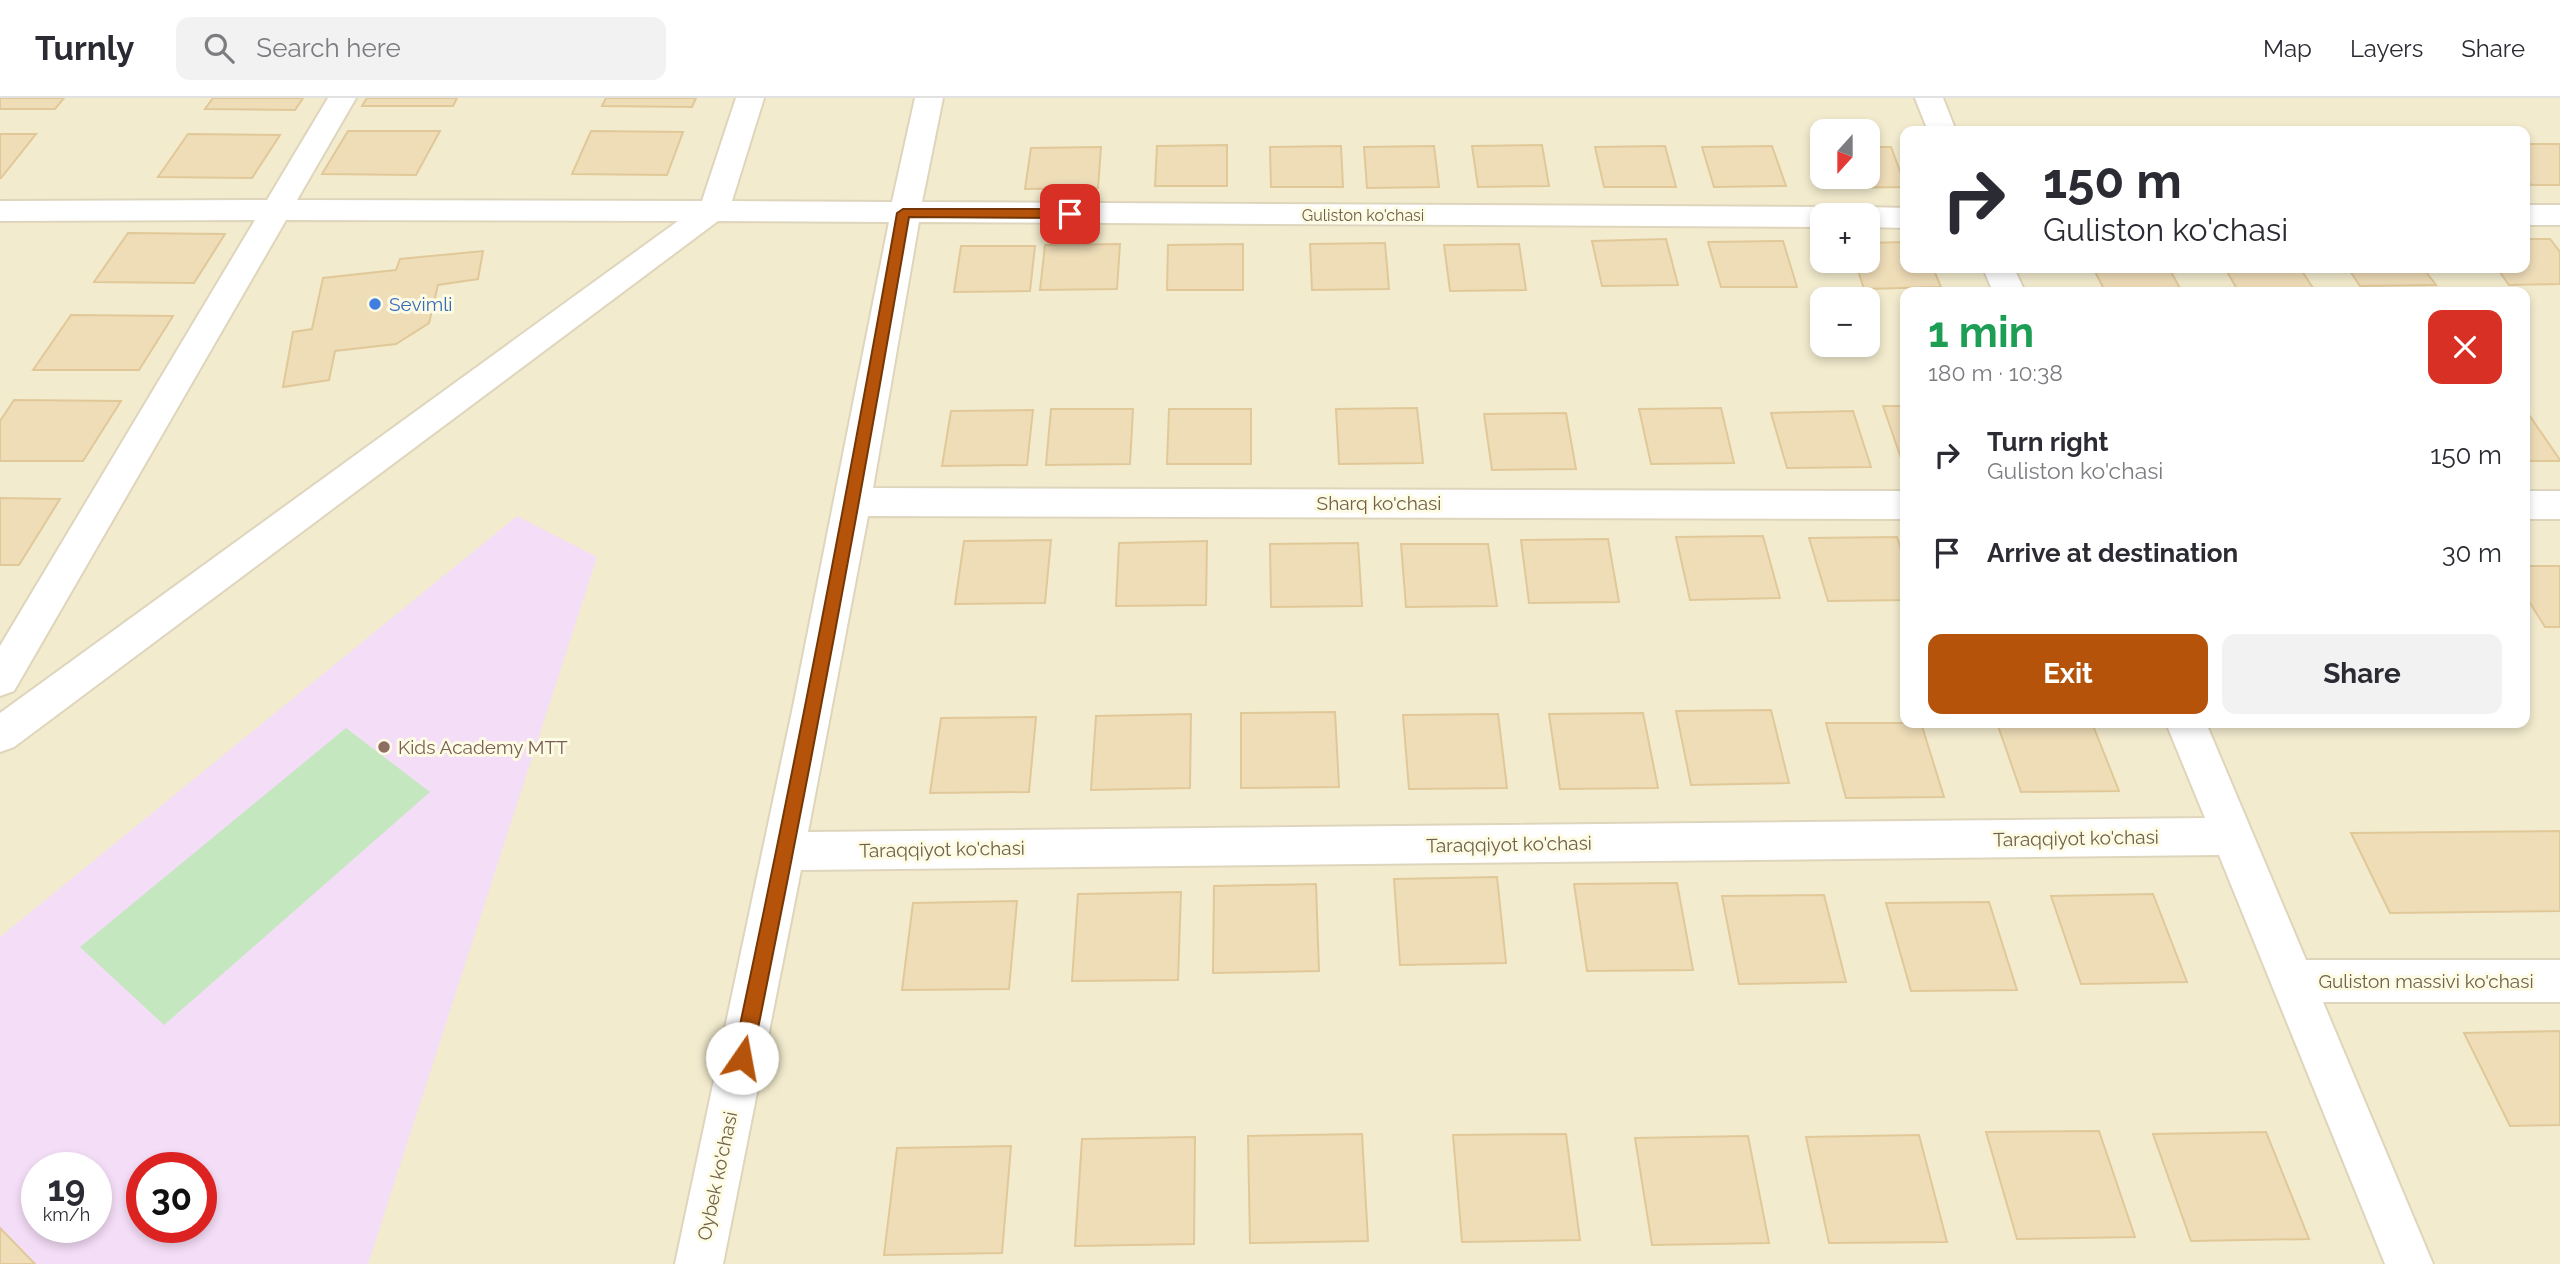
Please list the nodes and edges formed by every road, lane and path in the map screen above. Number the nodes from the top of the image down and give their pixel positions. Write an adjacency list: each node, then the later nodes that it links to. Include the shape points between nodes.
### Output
1 (342, 98): 7 (street)
2 (750, 98): 6 (street)
3 (929, 98): 9 (street, Oybek ko'chasi)
4 (1928, 98): 5 (street)
5 (1940, 126)
6 (714, 209): 7 (street, Guliston ko'chasi); 9 (street, Guliston ko'chasi); 21 (street)
7 (278, 210): 8 (street, Guliston ko'chasi); 19 (street)
8 (0, 211)
9 (903, 213): 12 (street, Guliston ko'chasi); 15 (street, Oybek ko'chasi)
10 (2530, 215): 11 (street)
11 (2560, 215)
12 (1810, 217)
13 (1880, 217): 14 (street)
14 (1900, 218)
15 (853, 502): 16 (street, Sharq ko'chasi); 24 (street, Oybek ko'chasi)
16 (1900, 505)
17 (2530, 505): 18 (street)
18 (2560, 505)
19 (0, 680)
20 (0, 685): 21 (street)
21 (10, 728)
22 (2188, 728): 23 (street)
23 (2233, 836): 24 (street, Taraqqiyot ko'chasi); 25 (street)
24 (786, 851): 27 (street, Oybek ko'chasi)
25 (2292, 981): 26 (street, Guliston massivi ko'chasi); 28 (street)
26 (2560, 981)
27 (699, 1264)
28 (2409, 1264)

